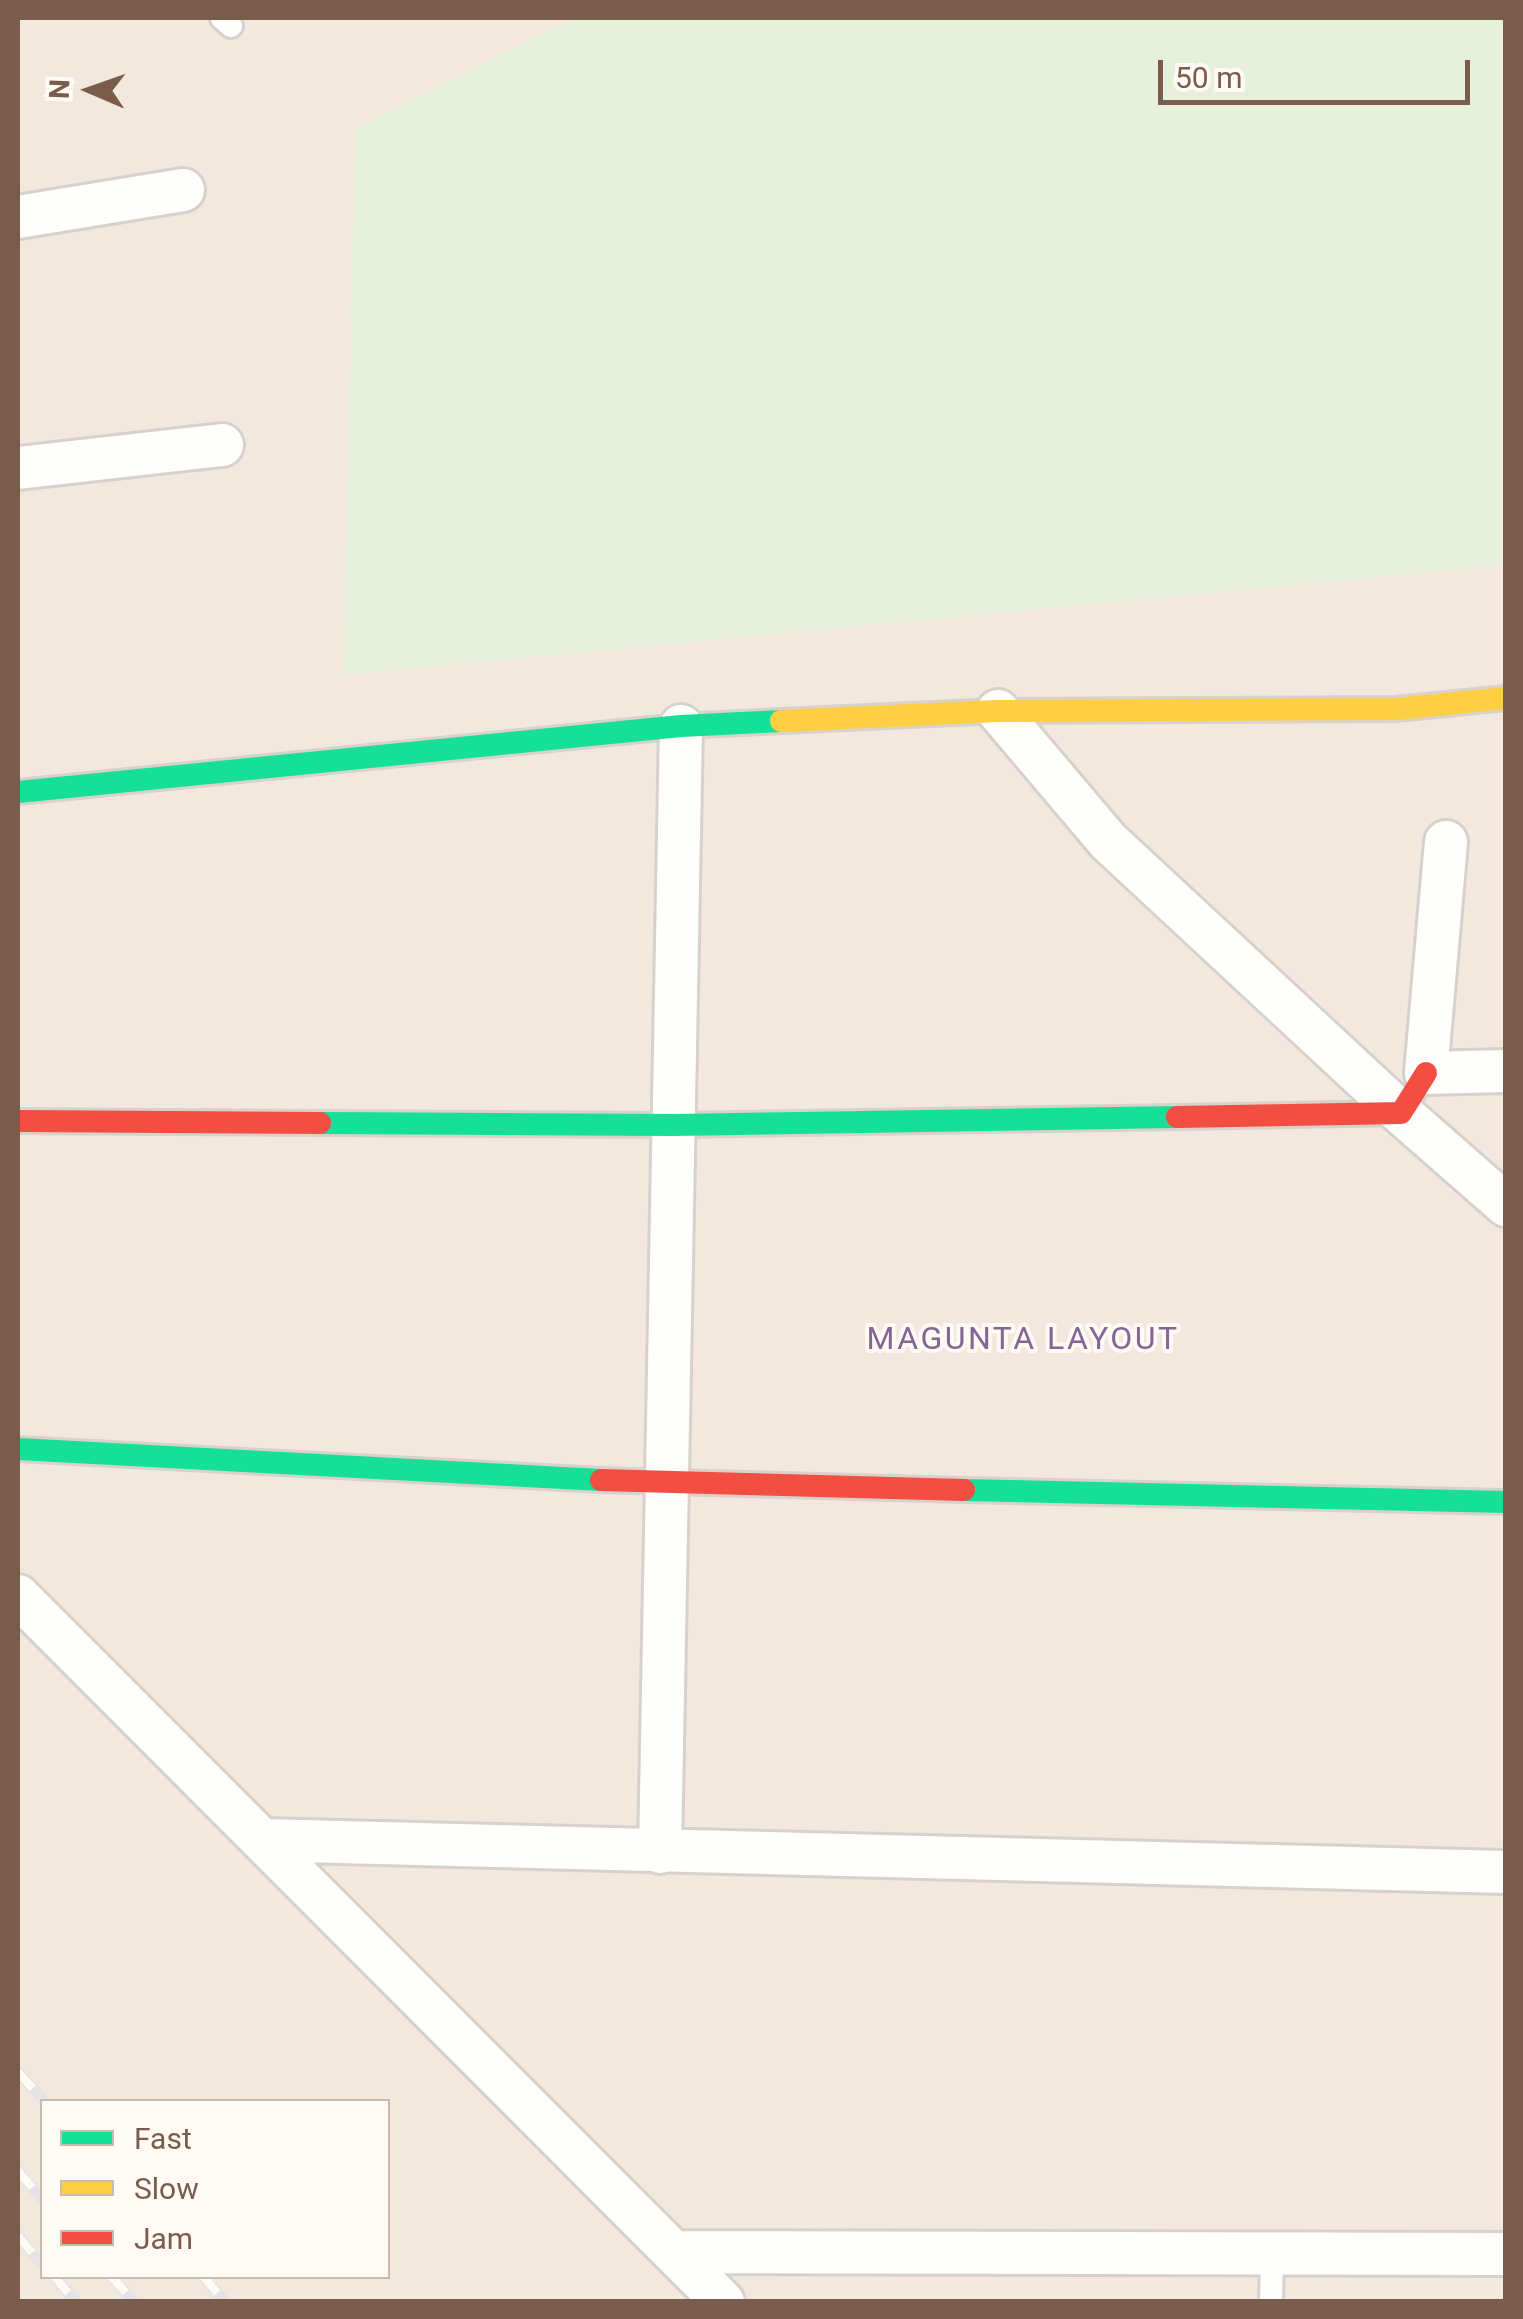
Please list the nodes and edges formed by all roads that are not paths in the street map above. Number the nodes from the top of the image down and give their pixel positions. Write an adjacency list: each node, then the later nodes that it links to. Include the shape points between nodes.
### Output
1 (182, 190): 2 (street)
2 (18, 217)
3 (222, 445): 4 (street)
4 (18, 468)
5 (1506, 698): 6 (street, via 1396,709)
6 (998, 711): 7 (street); 12 (street, via 1108,840)
7 (681, 726): 8 (street); 14 (street)
8 (18, 792)
9 (1446, 842): 11 (street)
10 (1506, 1071): 11 (street)
11 (1426, 1073): 12 (street)
12 (1401, 1113): 14 (street); 15 (street)
13 (18, 1121): 14 (street)
14 (674, 1125): 17 (street)
15 (1506, 1204)
16 (18, 1450): 17 (street)
17 (666, 1484): 18 (street); 21 (street)
18 (1506, 1502)
19 (18, 1596): 20 (street)
20 (262, 1840): 21 (street); 23 (street)
21 (660, 1852): 22 (street)
22 (1506, 1872)
23 (674, 2252): 24 (street); 26 (street)
24 (1272, 2254): 25 (street); 27 (lane)
25 (1506, 2254)
26 (723, 2302)
27 (1271, 2302)

